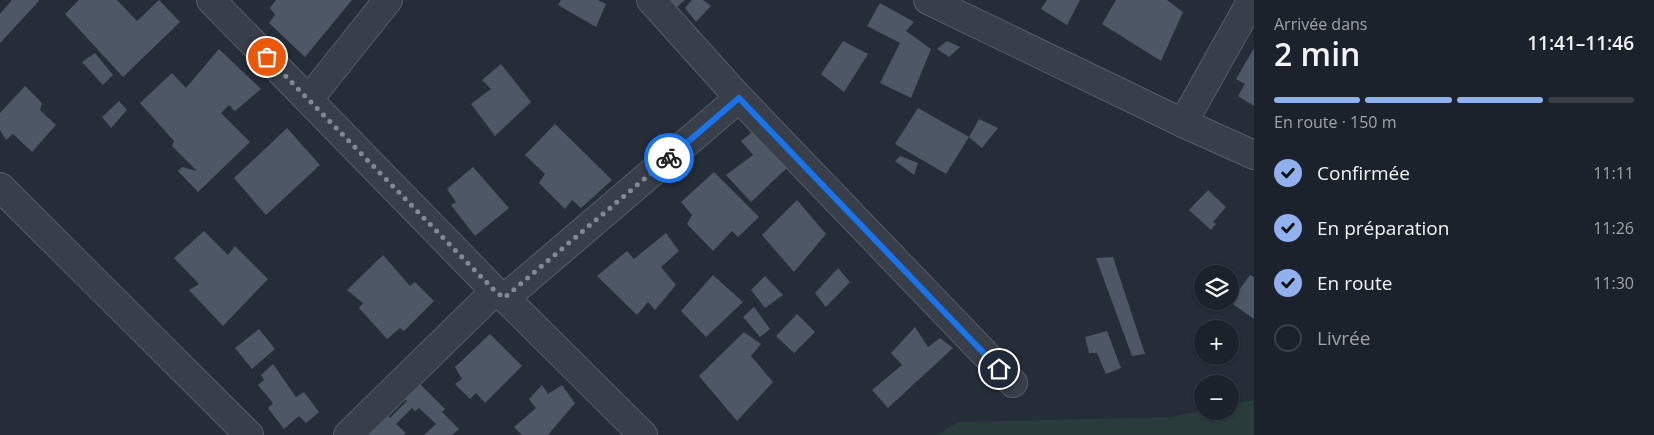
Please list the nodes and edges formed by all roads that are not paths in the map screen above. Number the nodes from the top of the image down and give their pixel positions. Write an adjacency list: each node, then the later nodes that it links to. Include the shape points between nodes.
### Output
1 (211, 0): 7 (street)
2 (388, 0): 7 (street)
3 (651, 0): 6 (street)
4 (930, 0): 8 (street)
5 (1252, 0): 8 (street)
6 (739, 98): 11 (street); 12 (street)
7 (309, 99): 11 (street)
8 (1183, 123): 9 (street)
9 (1254, 155)
10 (0, 187): 13 (street)
11 (500, 294): 14 (street); 15 (street)
12 (1013, 383)
13 (249, 435)
14 (348, 435)
15 (642, 435)

